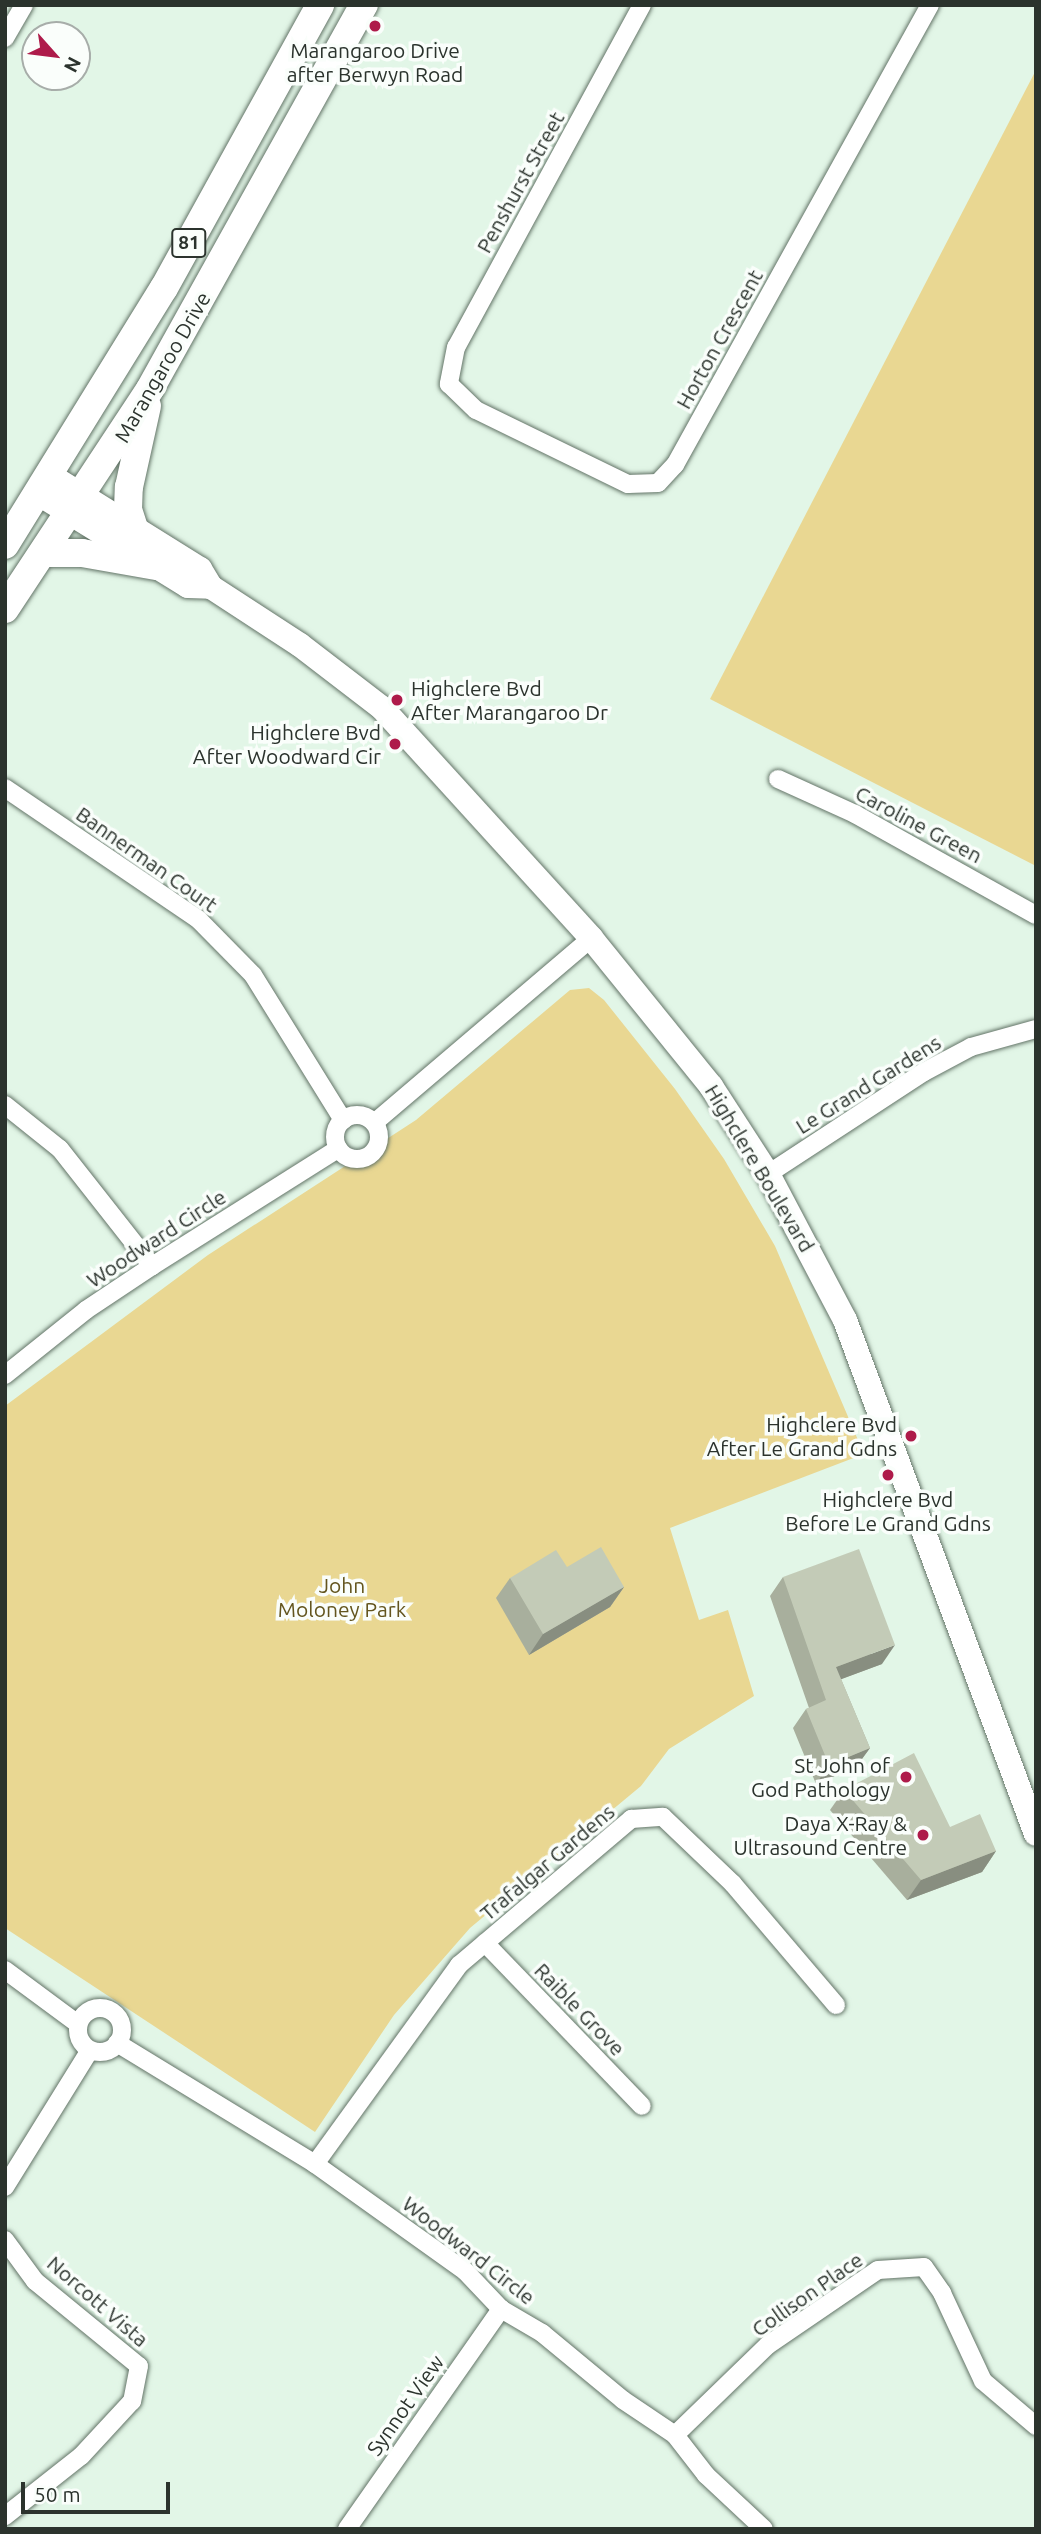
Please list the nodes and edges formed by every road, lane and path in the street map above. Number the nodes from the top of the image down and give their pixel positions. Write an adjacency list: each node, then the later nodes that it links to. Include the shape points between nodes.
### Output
1 (23, 5): 6 (street)
2 (320, 5): 9 (main road, Marangaroo Drive / 81, via 164,288)
3 (365, 5): 8 (main road, Marangaroo Drive / 81)
4 (642, 5): 7 (street, Penshurst Street, via 456,347)
5 (930, 5): 7 (street, Horton Crescent, via 675,465 659,484 628,484 476,410)
6 (5, 38)
7 (449, 384)
8 (150, 389): 10 (main road, Marangaroo Drive / 81); 11 (main road, via 129,486 128,510)
9 (45, 485): 10 (street, Highclere Boulevard); 12 (main road, Marangaroo Drive / 81)
10 (77, 505): 11 (street, Highclere Boulevard); 13 (main road, Marangaroo Drive / 81); 14 (street, Highclere Boulevard)
11 (134, 528): 15 (street, Highclere Boulevard, via 200,569)
12 (5, 545)
13 (44, 553): 14 (main road, via 90,554); 16 (main road, Marangaroo Drive / 81)
14 (156, 566): 15 (street, Highclere Boulevard, via 188,586)
15 (211, 587): 20 (street, Highclere Boulevard, via 300,645 382,708)
16 (5, 609)
17 (778, 779): 19 (street, Caroline Green, via 855,814)
18 (5, 788): 23 (street, Bannerman Court, via 198,919 253,975)
19 (1036, 915)
20 (591, 938): 24 (street); 26 (street, Highclere Boulevard, via 711,1086)
21 (1036, 1029): 26 (street, Le Grand Gardens, via 971,1047 923,1072)
22 (5, 1105): 27 (street, via 60,1149)
23 (344, 1120): 24 (street, via 359,1116); 25 (street, via 336,1133)
24 (374, 1123): 25 (street, via 379,1142 368,1157 351,1158)
25 (338, 1149): 27 (street, Woodward Circle)
26 (768, 1174): 29 (street, Highclere Boulevard, via 829,1284 869,1377)
27 (152, 1266): 28 (street, Woodward Circle, via 86,1310)
28 (5, 1375)
29 (1036, 1834)
30 (485, 1943): 32 (street, Trafalgar Gardens, via 631,1819 663,1816 733,1884); 36 (street, Raible Grove); 37 (street, Trafalgar Gardens, via 459,1965)
31 (5, 1970): 33 (street)
32 (836, 2005)
33 (78, 2024): 34 (street, via 94,2009 110,2010 120,2021); 35 (street, via 80,2039)
34 (117, 2043): 35 (street, via 104,2052); 37 (street, Woodward Circle)
35 (90, 2050): 38 (street)
36 (642, 2106)
37 (315, 2164): 40 (street, Woodward Circle, via 464,2271)
38 (5, 2187)
39 (5, 2240): 43 (street, Norcott Vista, via 35,2281 139,2366 132,2401 80,2456)
40 (502, 2309): 42 (street, Woodward Circle, via 542,2333 622,2400); 44 (street, Synnot View)
41 (1036, 2426): 42 (street, Collison Place, via 983,2381 942,2293 924,2267 878,2270 768,2345)
42 (675, 2435): 45 (street, Woodward Circle, via 706,2475)
43 (5, 2516)
44 (351, 2527)
45 (764, 2529)

